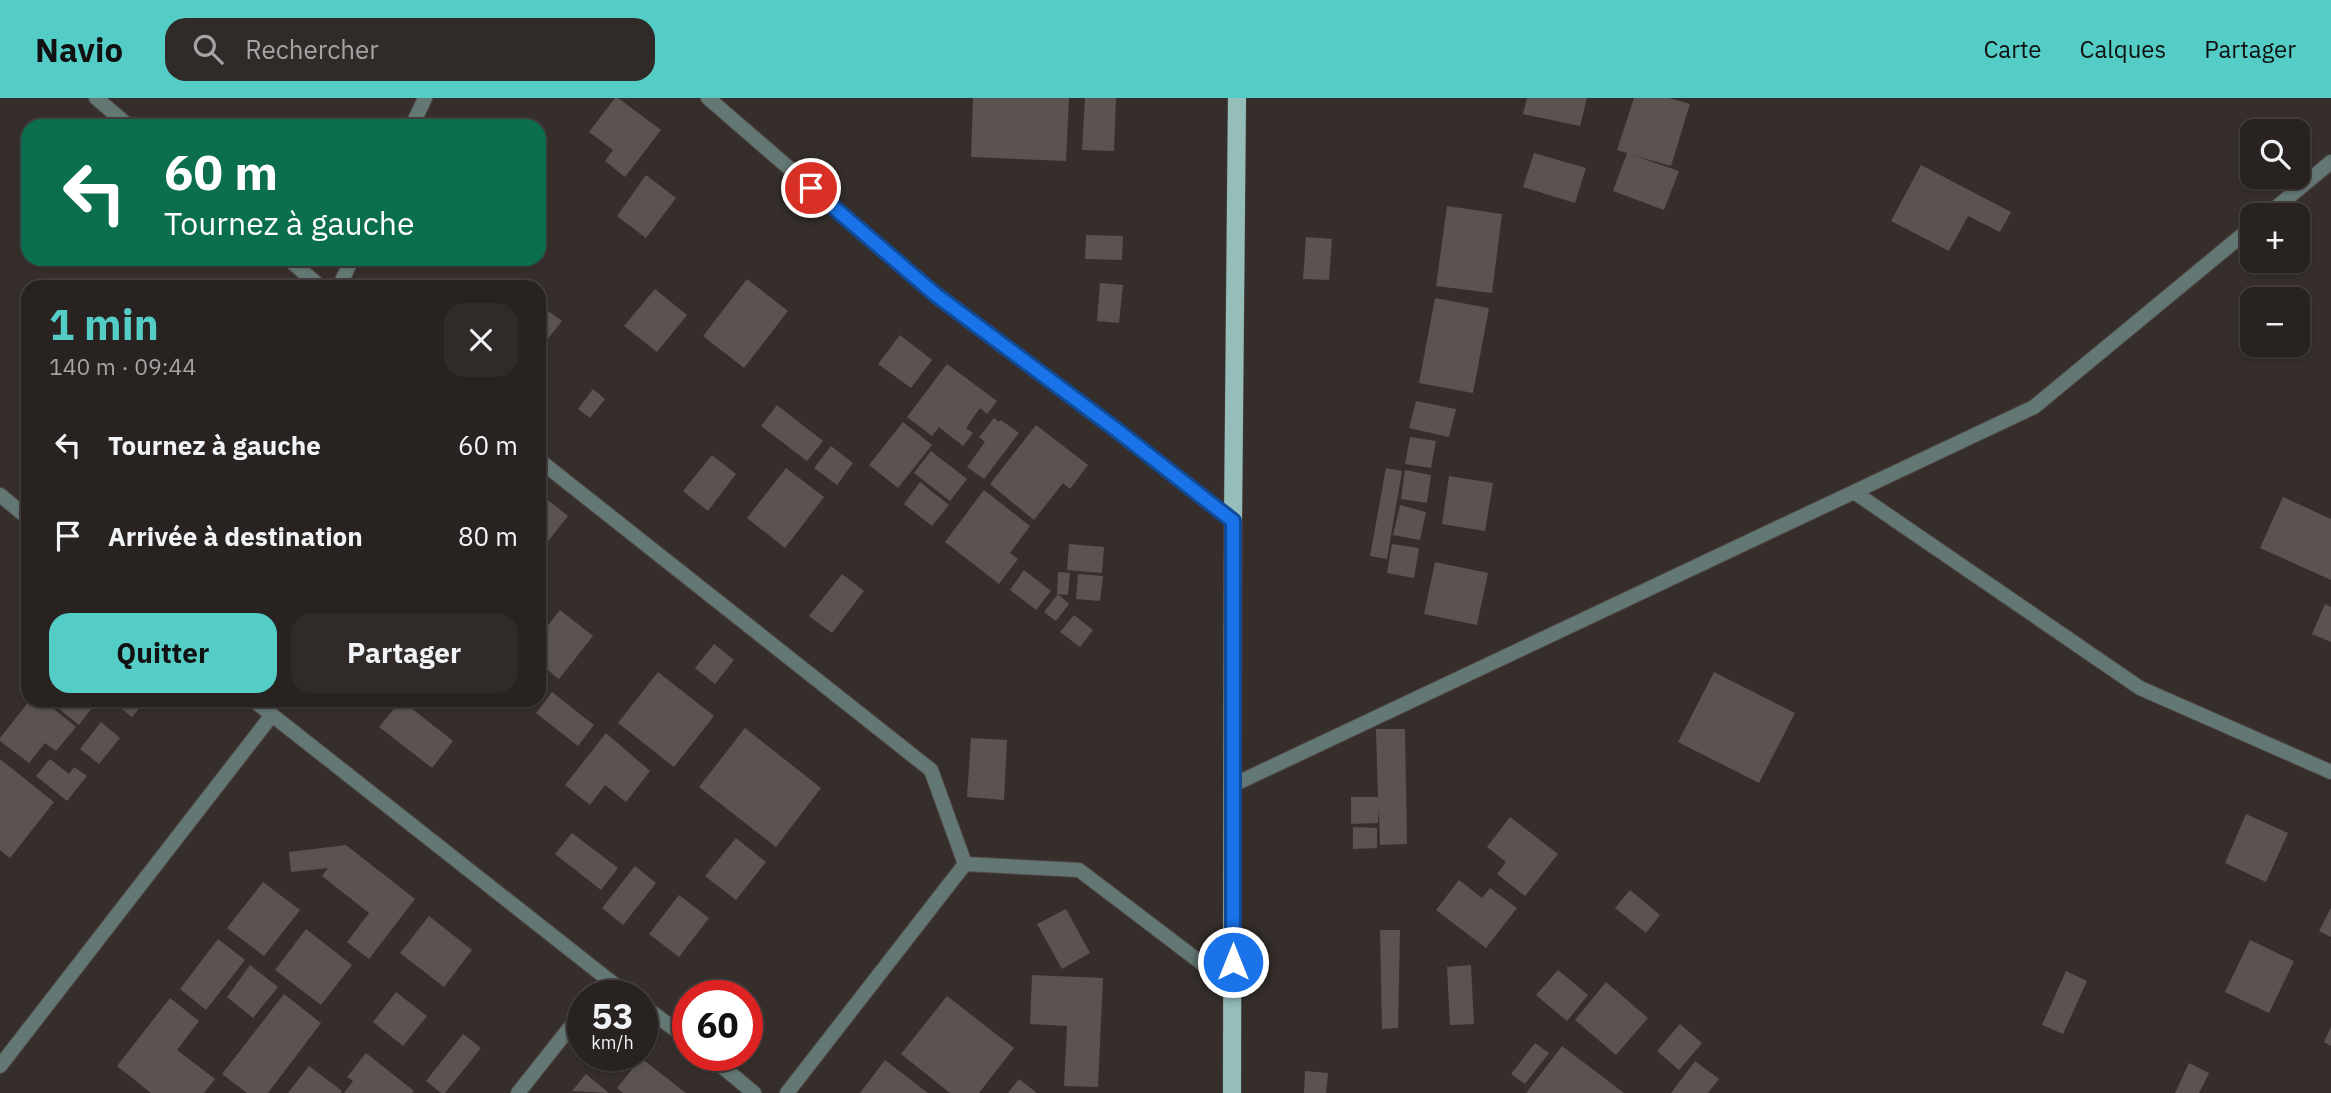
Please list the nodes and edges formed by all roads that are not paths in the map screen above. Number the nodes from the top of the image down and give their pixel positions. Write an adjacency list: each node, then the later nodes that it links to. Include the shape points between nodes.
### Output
1 (96, 98): 5 (street)
2 (425, 98): 6 (street)
3 (708, 98): 16 (street, via 936,295)
4 (1237, 98): 16 (main road)
5 (121, 119)
6 (415, 119)
7 (2331, 162): 8 (street)
8 (2281, 203)
9 (2240, 237): 13 (street, via 2034,407)
10 (296, 266): 11 (street)
11 (313, 280)
12 (546, 466): 21 (street, via 931,770)
13 (1854, 492): 19 (street, via 2140,688); 20 (street)
14 (0, 495): 15 (street)
15 (21, 512)
16 (1233, 521): 20 (main road)
17 (262, 707): 18 (street)
18 (272, 715): 22 (street); 25 (street)
19 (2331, 772)
20 (1233, 785): 23 (main road)
21 (965, 864): 23 (street, via 1079,870); 29 (street)
22 (608, 980)
23 (1233, 987): 30 (main road)
24 (567, 1031): 27 (street)
25 (0, 1066)
26 (727, 1071): 28 (street)
27 (518, 1093)
28 (754, 1093)
29 (787, 1093)
30 (1232, 1093)

